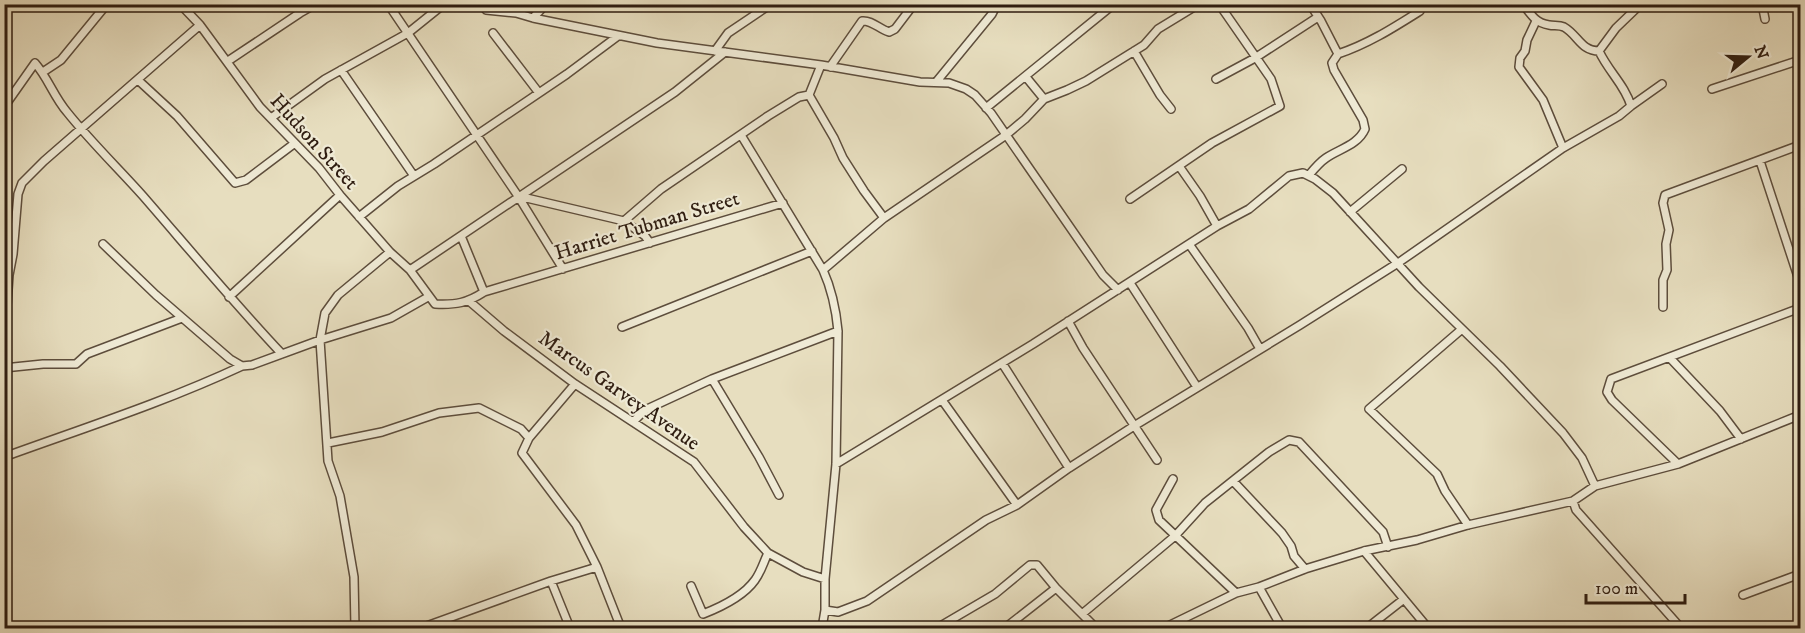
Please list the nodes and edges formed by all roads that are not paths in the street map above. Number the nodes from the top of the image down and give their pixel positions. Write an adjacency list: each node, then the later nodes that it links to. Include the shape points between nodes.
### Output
1 (107, 4): 39 (street, via 61,60)
2 (180, 4): 24 (street, Hudson Street)
3 (316, 4): 18 (street)
4 (388, 4): 25 (street)
5 (444, 4): 25 (street)
6 (482, 4): 21 (street, via 486,10)
7 (546, 4): 21 (street)
8 (771, 4): 28 (street, via 728,33)
9 (914, 4): 37 (street, via 889,32 868,20 862,21)
10 (997, 4): 43 (street)
11 (1114, 4): 40 (street)
12 (1199, 4): 29 (street, via 1158,29)
13 (1219, 4): 33 (street)
14 (1310, 4): 20 (street)
15 (1523, 4): 23 (street)
16 (1641, 4): 30 (street)
17 (1762, 4): 22 (street)
18 (304, 7): 35 (street)
19 (1420, 11): 32 (street, via 1379,37)
20 (1318, 17): 32 (street); 33 (street)
21 (533, 18): 27 (street)
22 (1765, 19)
23 (1536, 21): 30 (street, via 1566,28 1580,44); 60 (street, via 1519,67 1543,100)
24 (200, 25): 35 (street, Hudson Street); 42 (street)
25 (408, 33): 38 (street); 57 (street)
26 (493, 33): 46 (street)
27 (618, 36): 28 (street); 46 (street)
28 (715, 51): 31 (street)
29 (1134, 51): 48 (street, via 1086,81); 52 (street)
30 (1599, 51): 49 (street, via 1626,91)
31 (724, 52): 36 (street); 67 (street, via 675,92)
32 (1338, 54): 64 (street, via 1332,63 1334,70 1365,129)
33 (1255, 58): 41 (street); 62 (street, via 1271,79 1280,106)
34 (1800, 60): 45 (street)
35 (228, 62): 53 (street, Hudson Street)
36 (821, 65): 37 (street); 47 (street)
37 (830, 67): 43 (street, via 920,82)
38 (341, 70): 53 (street); 65 (street)
39 (43, 72): 50 (street, via 35,63); 54 (street, via 54,96)
40 (1026, 77): 48 (street); 51 (street)
41 (1216, 79)
42 (138, 80): 54 (street); 58 (street, via 177,116 235,183 246,180)
43 (937, 81): 51 (street, via 966,89)
44 (1662, 84): 49 (street)
45 (1712, 89)
46 (539, 93): 57 (street)
47 (809, 95): 55 (street, via 799,97); 72 (street, via 843,158)
48 (1044, 99): 56 (street)
49 (1631, 106): 60 (street)
50 (4, 107)
51 (986, 108): 56 (street)
52 (1171, 109)
53 (271, 118): 58 (street, Hudson Street)
54 (81, 129): 89 (street); 101 (street, via 22,183 18,194)
55 (741, 135): 69 (street); 73 (street, via 661,189)
56 (1006, 135): 72 (street); 87 (street, via 1103,275)
57 (476, 136): 65 (street); 67 (street)
58 (295, 143): 66 (street, Hudson Street)
59 (1800, 145): 61 (street)
60 (1563, 148): 81 (street)
61 (1760, 161): 86 (street); 92 (street, via 1665,195 1669,230)
62 (1179, 165): 68 (street); 74 (street)
63 (1402, 169): 70 (street)
64 (1309, 175): 70 (street); 74 (street, via 1289,176 1249,209)
65 (414, 176): 71 (street)
66 (340, 195): 71 (street, Hudson Street); 89 (street)
67 (518, 196): 73 (street); 75 (street); 82 (street)
68 (1130, 199)
69 (783, 203): 76 (street, Harriet Tubman Street); 79 (street)
70 (1350, 212): 81 (street)
71 (359, 217): 80 (street, Hudson Street)
72 (884, 218): 84 (street)
73 (624, 221): 76 (street)
74 (1216, 226): 78 (street)
75 (461, 236): 83 (street); 88 (street)
76 (650, 243): 82 (street, Harriet Tubman Street)
77 (103, 244): 94 (street)
78 (1189, 244): 85 (street); 100 (street)
79 (812, 251): 84 (street); 96 (street)
80 (390, 252): 83 (street, Hudson Street); 99 (street, via 338,295 325,313)
81 (1398, 262): 97 (street); 100 (street)
82 (563, 269): 88 (street, Harriet Tubman Street)
83 (410, 270): 90 (street, Hudson Street)
84 (823, 270): 98 (street, via 831,287)
85 (1130, 283): 87 (street); 109 (street)
86 (1800, 283)
87 (1118, 290): 95 (street)
88 (484, 292): 91 (street, Harriet Tubman Street)
89 (229, 297): 102 (street)
90 (428, 297): 91 (street, via 435,304); 99 (street, via 391,318)
91 (469, 301): 108 (street, Marcus Garvey Avenue)
92 (1663, 307)
93 (1800, 308): 103 (street)
94 (182, 318): 105 (street); 106 (street, via 87,354 76,364)
95 (1068, 321): 104 (street); 113 (street)
96 (622, 327)
97 (1462, 329): 124 (street, via 1563,433 1582,458); 128 (street, via 1369,409 1437,474)
98 (838, 331): 107 (street); 119 (street)
99 (320, 340): 102 (street); 116 (street)
100 (1260, 349): 109 (street)
101 (4, 350)
102 (282, 354): 105 (street)
103 (1670, 358): 115 (street); 120 (street, via 1611,379 1607,392)
104 (1002, 363): 110 (street); 121 (street)
105 (242, 366): 117 (street)
106 (4, 368)
107 (712, 379): 112 (street, via 645,410); 125 (street)
108 (575, 384): 112 (street, Marcus Garvey Avenue); 114 (street)
109 (1197, 387): 113 (street)
110 (942, 400): 119 (street); 127 (street)
111 (1800, 415): 115 (street)
112 (633, 422): 132 (street, Marcus Garvey Avenue, via 694,462)
113 (1134, 426): 118 (street); 121 (street)
114 (529, 438): 116 (street, via 521,429 479,408 439,413 382,432); 133 (street, via 522,453 576,525)
115 (1741, 439): 120 (street)
116 (328, 443): 146 (street, via 328,461 340,496 354,577)
117 (4, 457)
118 (1157, 460)
119 (836, 464): 136 (street)
120 (1678, 464): 124 (street)
121 (1069, 468): 127 (street)
122 (1173, 478): 129 (street, via 1156,510 1159,520)
123 (1233, 481): 129 (street, via 1205,503); 130 (street, via 1281,443 1299,442 1383,532); 134 (street, via 1282,533)
124 (1595, 486): 126 (street)
125 (779, 495)
126 (1573, 501): 128 (street); 158 (street, via 1576,510)
127 (1017, 505): 144 (street, via 986,520 867,601 838,612)
128 (1468, 525): 130 (street)
129 (1175, 536): 141 (street); 145 (street)
130 (1388, 546): 131 (street)
131 (1364, 551): 134 (street); 143 (street)
132 (768, 553): 136 (street, Marcus Garvey Avenue); 138 (street, via 756,580 720,608 703,614)
133 (597, 567): 137 (street); 149 (street)
134 (1305, 569): 139 (street)
135 (1800, 574): 142 (street)
136 (825, 579): 144 (street)
137 (551, 581): 147 (street); 148 (street)
138 (691, 586)
139 (1259, 587): 141 (street); 155 (street)
140 (1056, 588): 145 (street); 151 (street, via 1037,565 1030,565 995,594); 152 (street)
141 (1236, 593): 154 (street)
142 (1743, 595)
143 (1404, 599): 156 (street); 157 (street)
144 (825, 610): 150 (street)
145 (1082, 614): 153 (street)
146 (355, 628)
147 (421, 628)
148 (570, 628)
149 (621, 628)
150 (822, 628)
151 (937, 628)
152 (1005, 628)
153 (1096, 628)
154 (1164, 628)
155 (1282, 628)
156 (1367, 628)
157 (1428, 628)
158 (1681, 628)

